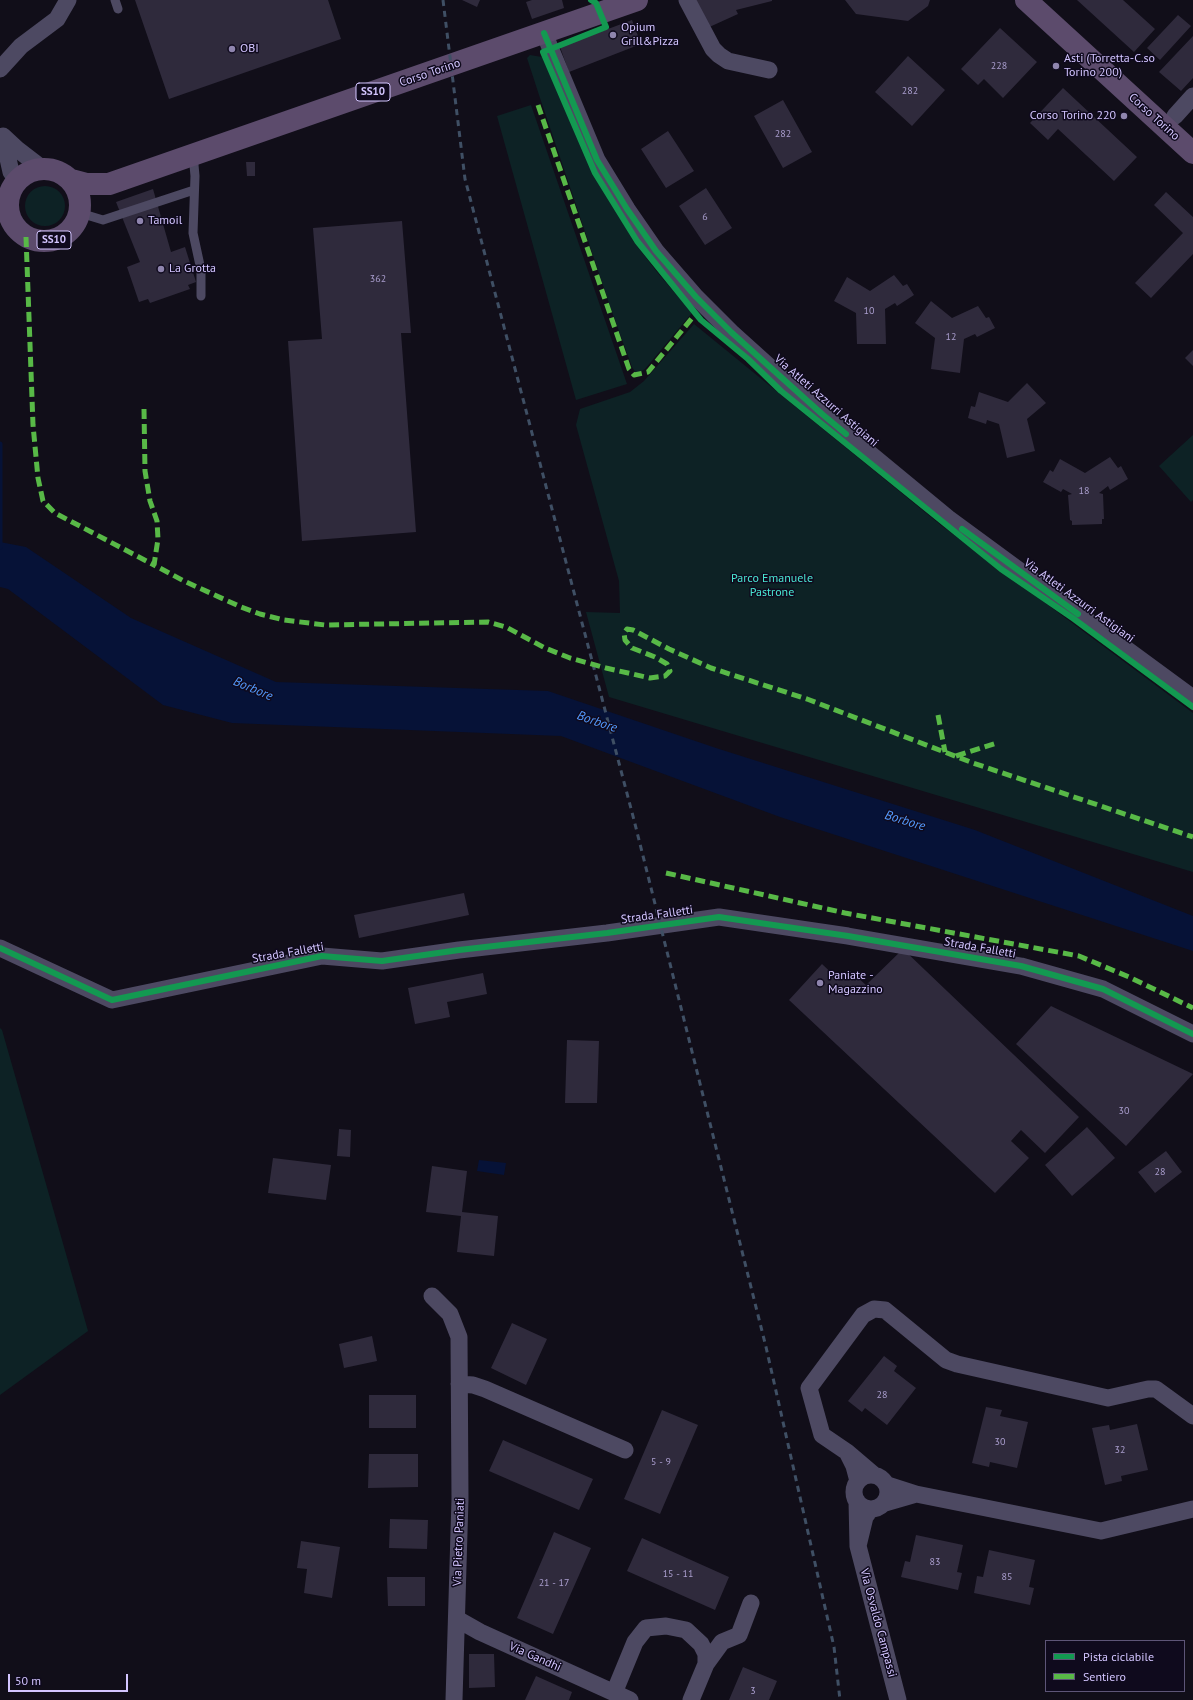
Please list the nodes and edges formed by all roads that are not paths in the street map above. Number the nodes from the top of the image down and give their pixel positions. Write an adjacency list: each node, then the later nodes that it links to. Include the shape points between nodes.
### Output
1 (68, 0): 7 (street)
2 (76, 0): 7 (lane)
3 (687, 0): 10 (street, via 713,49 719,55 728,61)
4 (1026, 0): 15 (main road, Corso Torino)
5 (1048, 0): 12 (main road, Corso Torino)
6 (624, 2): 8 (main road, Corso Torino / SS10)
7 (57, 19): 9 (street, via 21,46)
8 (544, 33): 16 (main road, Corso Torino / SS10); 25 (street, Via Atleti Azzurri Astigiani, via 597,160 656,251 696,297 736,337 822,414 967,533)
9 (0, 69)
10 (769, 70)
11 (1193, 96): 12 (street)
12 (1175, 116): 13 (main road, Corso Torino)
13 (1193, 132)
14 (2, 133): 17 (street, via 17,149); 18 (street, via 11,172)
15 (1193, 153)
16 (193, 154): 20 (main road, Corso Torino / SS10); 21 (lane)
17 (43, 169): 18 (main road, via 34,170); 19 (main road, Corso Torino / SS10, via 58,172)
18 (17, 180): 23 (main road, Corso Torino / SS10, via 8,198)
19 (70, 180): 20 (main road, Corso Torino / SS10, via 86,184); 22 (main road, via 79,193)
20 (109, 184): 22 (main road, Corso Torino / SS10)
21 (194, 190): 22 (lane, via 103,220); 24 (lane, via 193,233 201,270)
22 (80, 211): 23 (main road, Corso Torino / SS10, via 72,228 59,238 48,242 26,237)
23 (7, 221)
24 (201, 296)
25 (1193, 698)
26 (0, 948): 27 (street, Strada Falletti, via 112,1000 322,956 382,961 719,917 1021,966 1103,989)
27 (1193, 1034)
28 (432, 1296): 29 (street, Via Pietro Paniati, via 450,1314 459,1337)
29 (459, 1384): 31 (street, via 485,1389); 40 (street, Via Pietro Paniati)
30 (1193, 1416): 32 (street, via 1156,1389 1108,1398 957,1364 946,1360 885,1310 874,1309 862,1315 809,1388 822,1435)
31 (625, 1450)
32 (847, 1452): 33 (street); 34 (street)
33 (874, 1474): 34 (street, via 862,1477); 35 (street)
34 (858, 1481): 37 (street, via 854,1491)
35 (888, 1485): 36 (street); 37 (street, via 889,1491)
36 (916, 1494): 37 (street); 38 (street, via 1101,1531)
37 (871, 1504): 46 (street, Via Osvaldo Campassi, via 858,1546)
38 (1193, 1509)
39 (751, 1603): 41 (street, via 738,1635 722,1642)
40 (457, 1619): 42 (street, Via Gandhi); 43 (street, Via Pietro Paniati)
41 (706, 1664): 42 (street, via 706,1654 701,1644 686,1630 666,1626 646,1628 635,1642); 45 (street)
42 (614, 1693): 44 (street, Via Gandhi)
43 (454, 1700)
44 (630, 1700)
45 (690, 1700)
46 (898, 1700)

